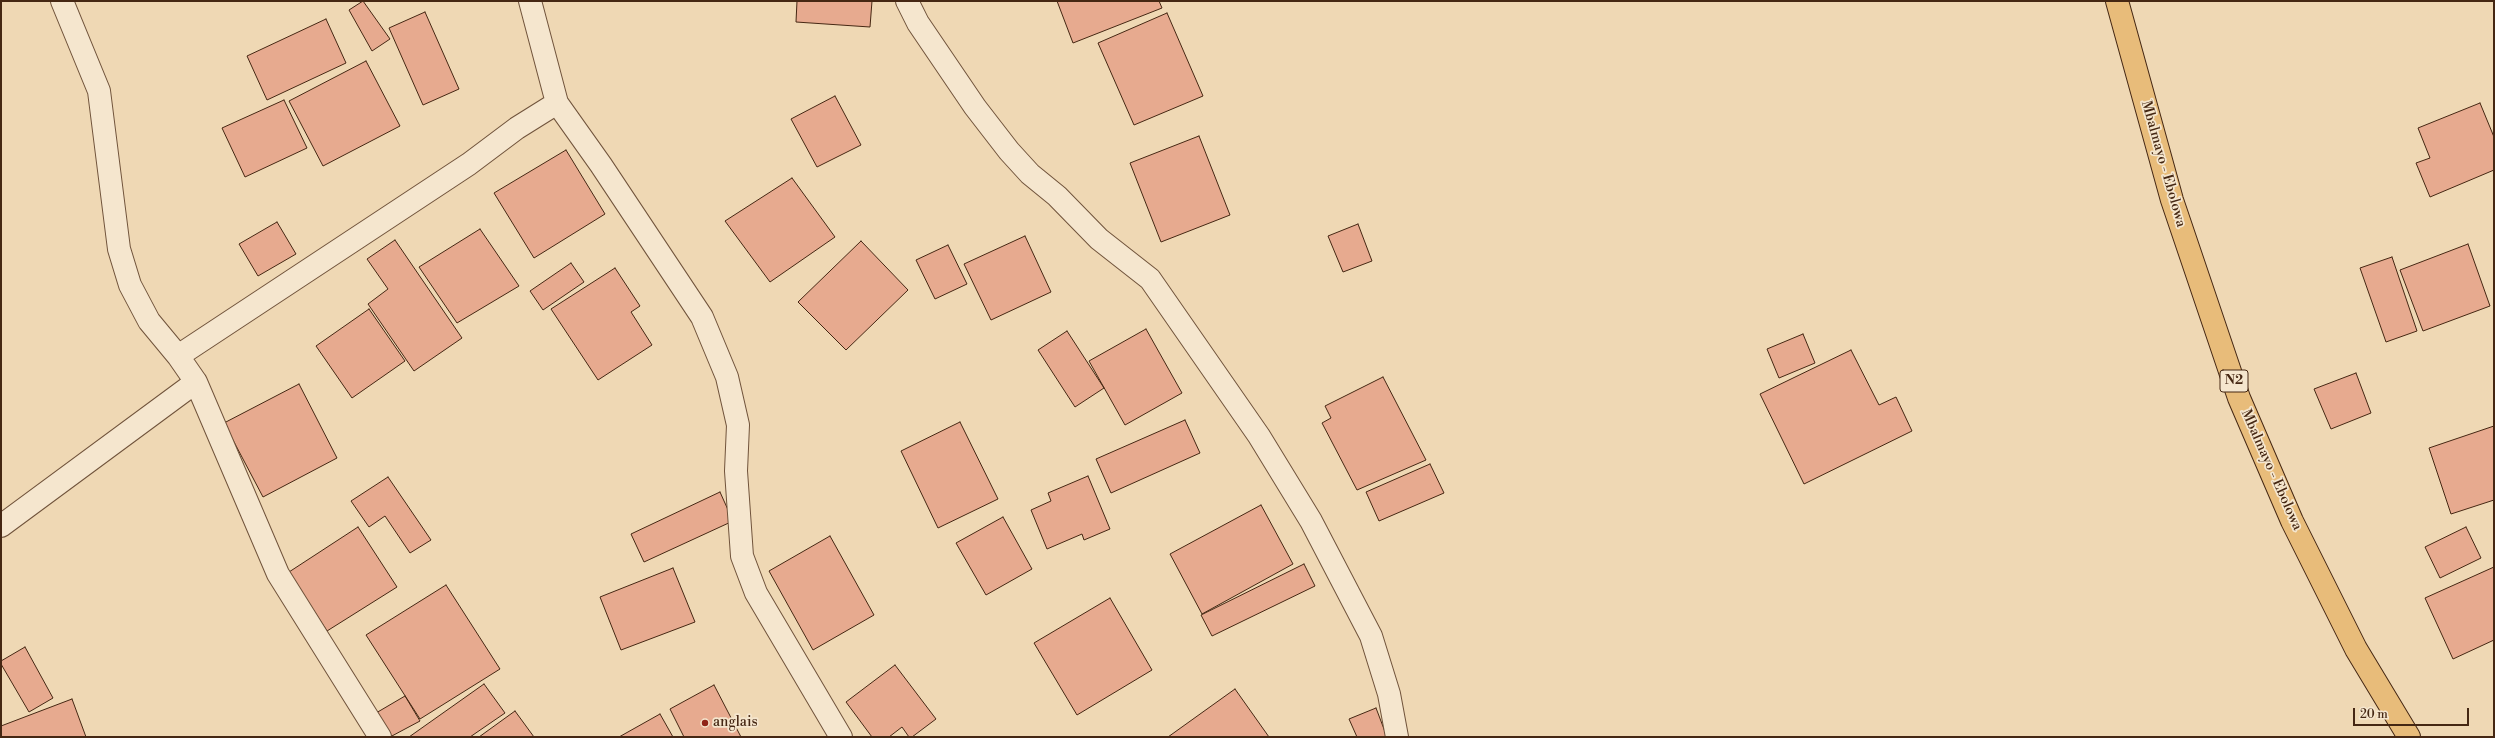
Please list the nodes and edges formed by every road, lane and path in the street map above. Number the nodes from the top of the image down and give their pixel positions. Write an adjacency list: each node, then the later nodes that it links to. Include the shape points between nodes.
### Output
1 (62, 1): 6 (street, via 68,10 99,91 119,249 130,285 149,321)
2 (530, 1): 5 (street)
3 (907, 1): 11 (street, via 918,23 975,107 1009,151 1099,239 1150,279 1255,430 1311,521 1371,636 1389,694)
4 (2117, 1): 12 (highway, Mbalmayo - Ebolowa / N2, via 2172,200 2239,398 2292,521 2352,642)
5 (557, 103): 6 (street); 10 (street, via 702,317 728,377 738,425 736,471 742,556 759,599)
6 (178, 356): 7 (street)
7 (196, 382): 8 (street); 9 (street, via 278,574)
8 (1, 526)
9 (380, 737)
10 (841, 737)
11 (1397, 737)
12 (2409, 737)

